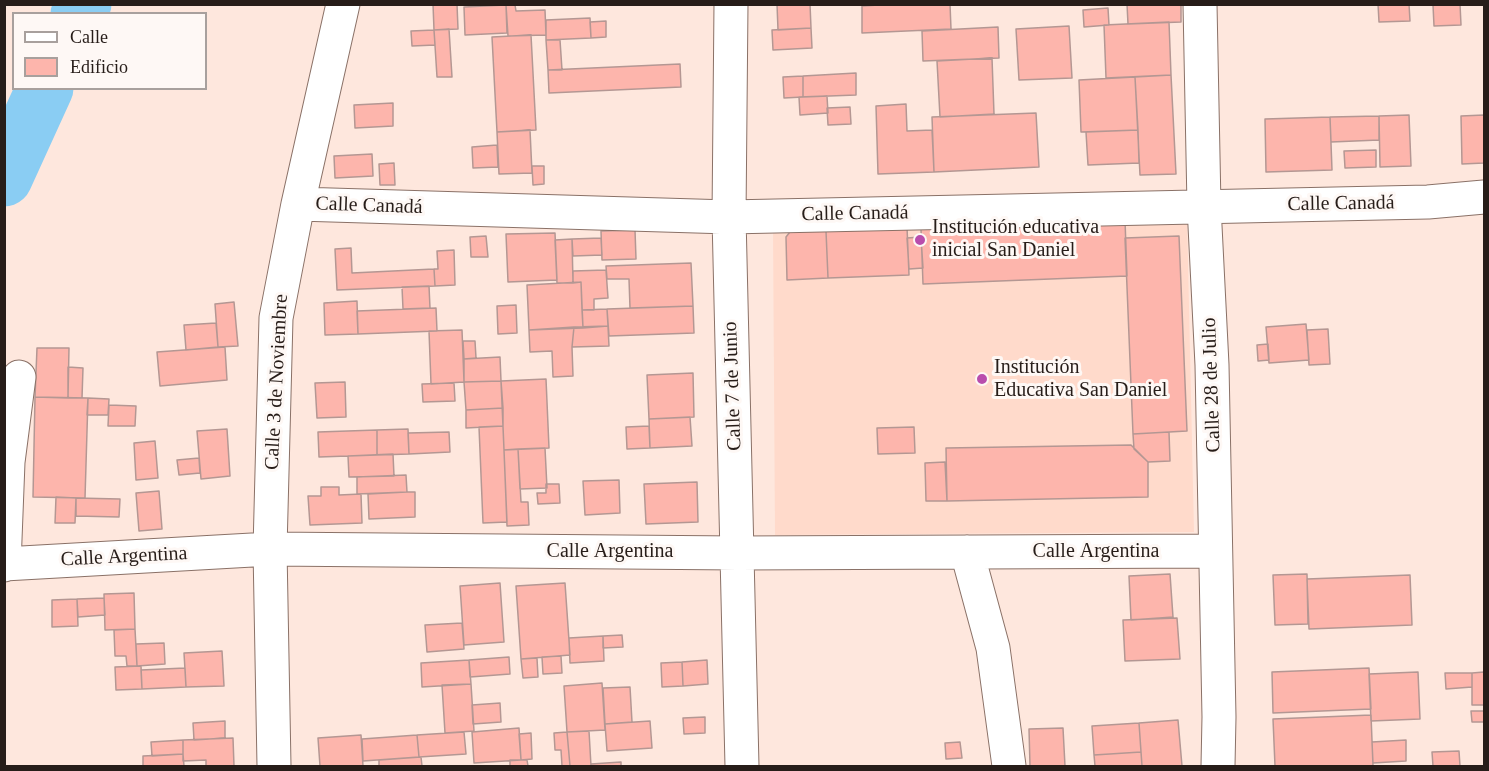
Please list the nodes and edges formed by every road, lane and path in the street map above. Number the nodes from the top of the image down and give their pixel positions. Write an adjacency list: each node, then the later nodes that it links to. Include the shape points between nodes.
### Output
1 (343, 4): 5 (street, Calle 3 de Noviembre)
2 (731, 4): 7 (street, Calle 7 de Junio)
3 (1200, 4): 6 (street, Calle 28 de Julio)
4 (1485, 197): 6 (street, Calle Canadá, via 1428,202)
5 (298, 204): 7 (street, Calle Canadá); 9 (street, Calle 3 de Noviembre, via 276,318)
6 (1204, 206): 7 (street, Calle Canadá); 10 (street, Calle 28 de Julio)
7 (729, 217): 12 (street, Calle 7 de Junio)
8 (19, 377): 13 (street, via 8,462)
9 (270, 549): 12 (street, Calle Argentina); 13 (street, Calle Argentina); 14 (street, Calle 3 de Noviembre)
10 (1215, 551): 11 (street, Calle Argentina); 17 (street, Calle 28 de Julio)
11 (967, 552): 12 (street, Calle Argentina); 16 (street, via 993,648)
12 (738, 553): 15 (street, Calle 7 de Junio)
13 (5, 564)
14 (274, 766)
15 (742, 766)
16 (1009, 766)
17 (1218, 766)

